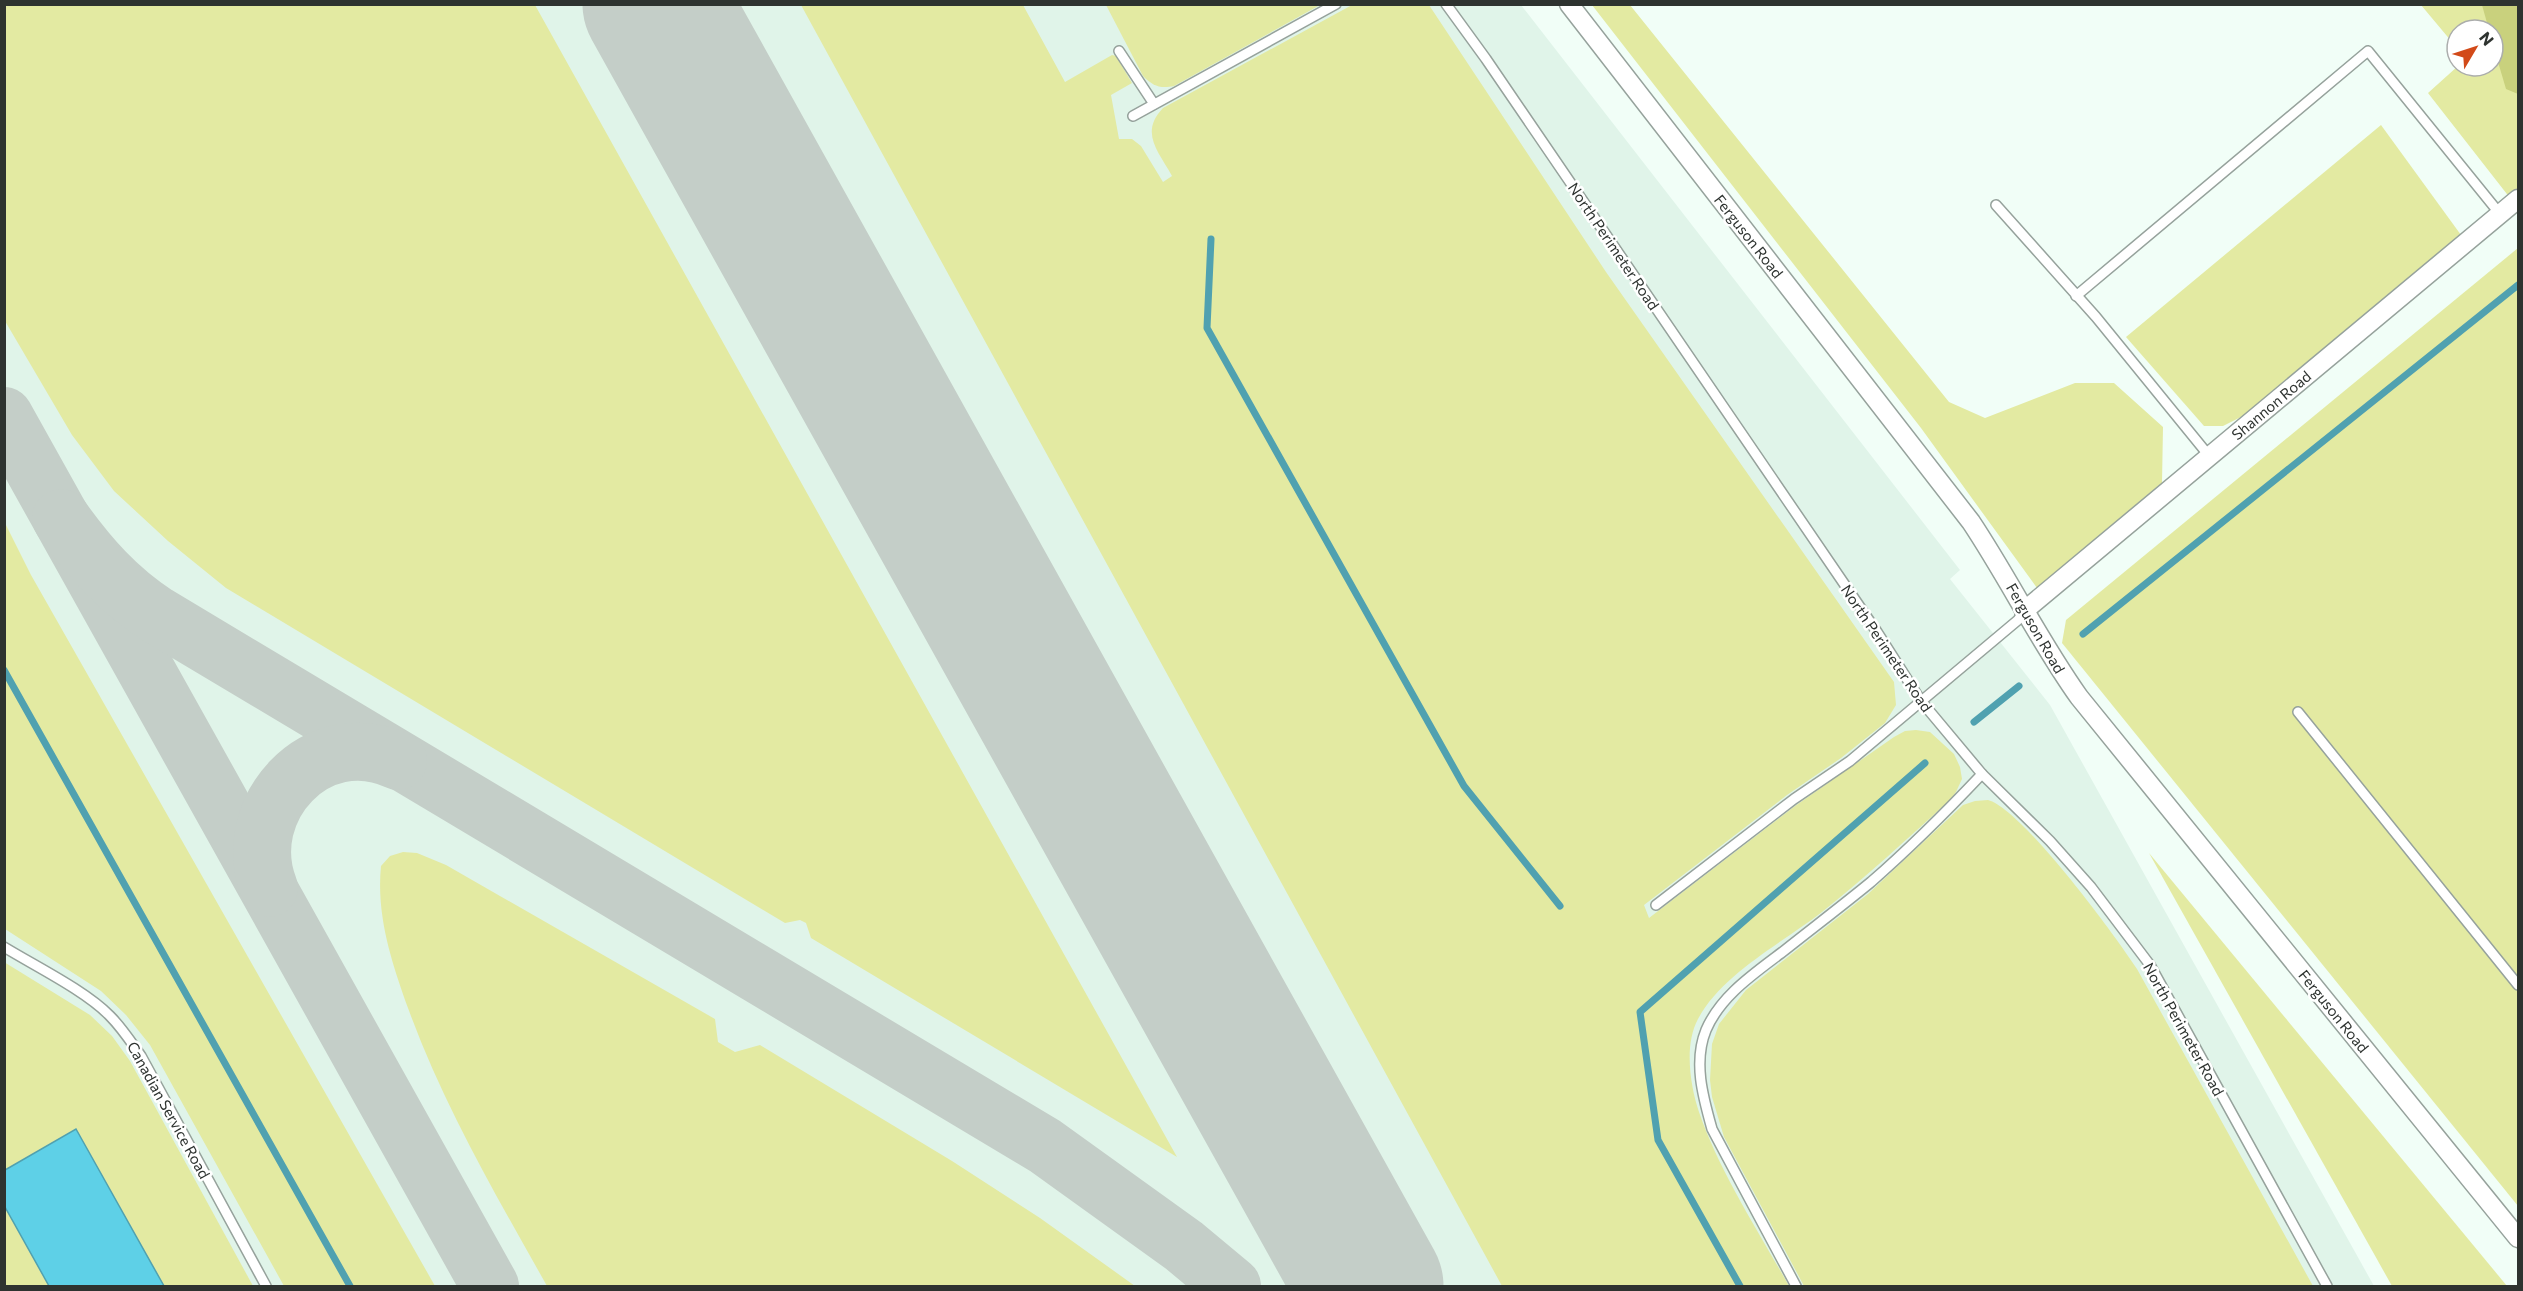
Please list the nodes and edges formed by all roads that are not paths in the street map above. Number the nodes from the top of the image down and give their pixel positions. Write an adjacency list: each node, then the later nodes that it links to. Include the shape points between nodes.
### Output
1 (1336, 4): 5 (lane)
2 (1446, 4): 13 (lane, North Perimeter Road)
3 (1569, 4): 12 (street, Ferguson Road, via 1971,522)
4 (1119, 51): 5 (lane)
5 (1154, 104): 6 (lane)
6 (1133, 116)
7 (2518, 199): 9 (street, Shannon Road)
8 (1996, 205): 10 (lane)
9 (2500, 214): 10 (lane, via 2368,51); 11 (street, Shannon Road)
10 (2076, 296): 11 (lane)
11 (2210, 457): 12 (street, Shannon Road)
12 (2024, 611): 13 (lane, via 2019,620); 19 (street, Ferguson Road, via 2079,697)
13 (1921, 701): 15 (lane, North Perimeter Road); 16 (lane, via 1850,761)
14 (2298, 712): 18 (lane)
15 (1982, 774): 21 (lane, via 1872,881 1743,983 1715,1013 1705,1032 1699,1063 1712,1129); 22 (lane, North Perimeter Road, via 2091,887 2150,965)
16 (1656, 905)
17 (4, 946): 20 (lane, Canadian Service Road, via 88,998 124,1031)
18 (2518, 985)
19 (2516, 1229)
20 (266, 1287)
21 (1796, 1287)
22 (2327, 1287)

